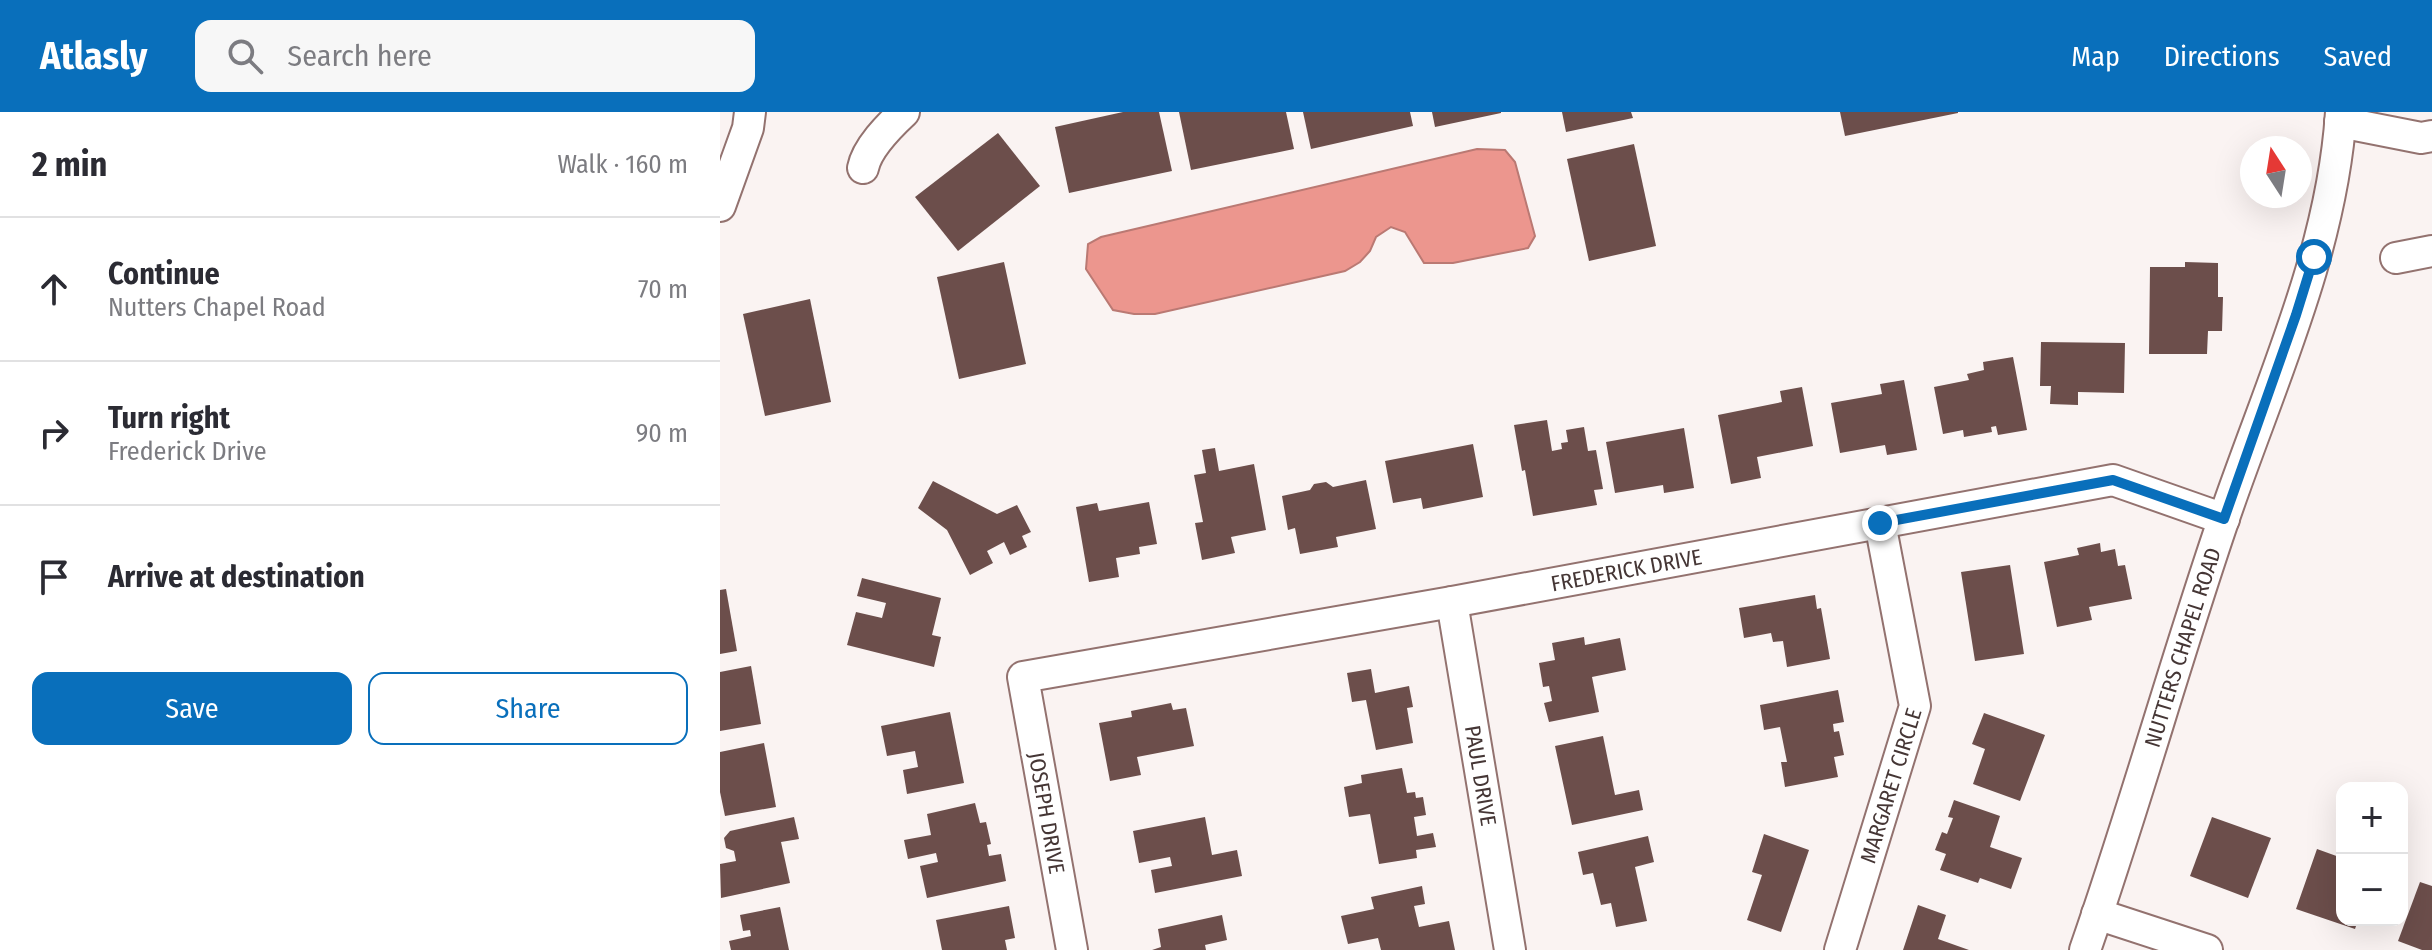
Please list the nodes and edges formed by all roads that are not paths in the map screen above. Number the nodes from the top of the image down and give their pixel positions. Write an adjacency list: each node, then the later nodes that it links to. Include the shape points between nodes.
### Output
1 (750, 112): 6 (street)
2 (904, 112): 5 (street)
3 (2340, 117): 4 (street, via 2421,138); 9 (street, NUTTERS CHAPEL ROAD, via 2328,201 2310,272)
4 (2432, 136)
5 (863, 168)
6 (720, 206)
7 (2432, 251): 8 (street)
8 (2396, 258)
9 (2224, 519): 10 (street, FREDERICK DRIVE, via 2113,480); 13 (street, NUTTERS CHAPEL ROAD)
10 (1880, 523): 11 (street, FREDERICK DRIVE); 16 (street, MARGARET CIRCLE, via 1915,706)
11 (1452, 602): 12 (street, FREDERICK DRIVE); 15 (street, PAUL DRIVE)
12 (1023, 677): 14 (street, JOSEPH DRIVE)
13 (2097, 914): 17 (street, NUTTERS CHAPEL ROAD); 18 (street)
14 (1072, 950)
15 (1510, 950)
16 (1840, 950)
17 (2085, 950)
18 (2207, 950)

